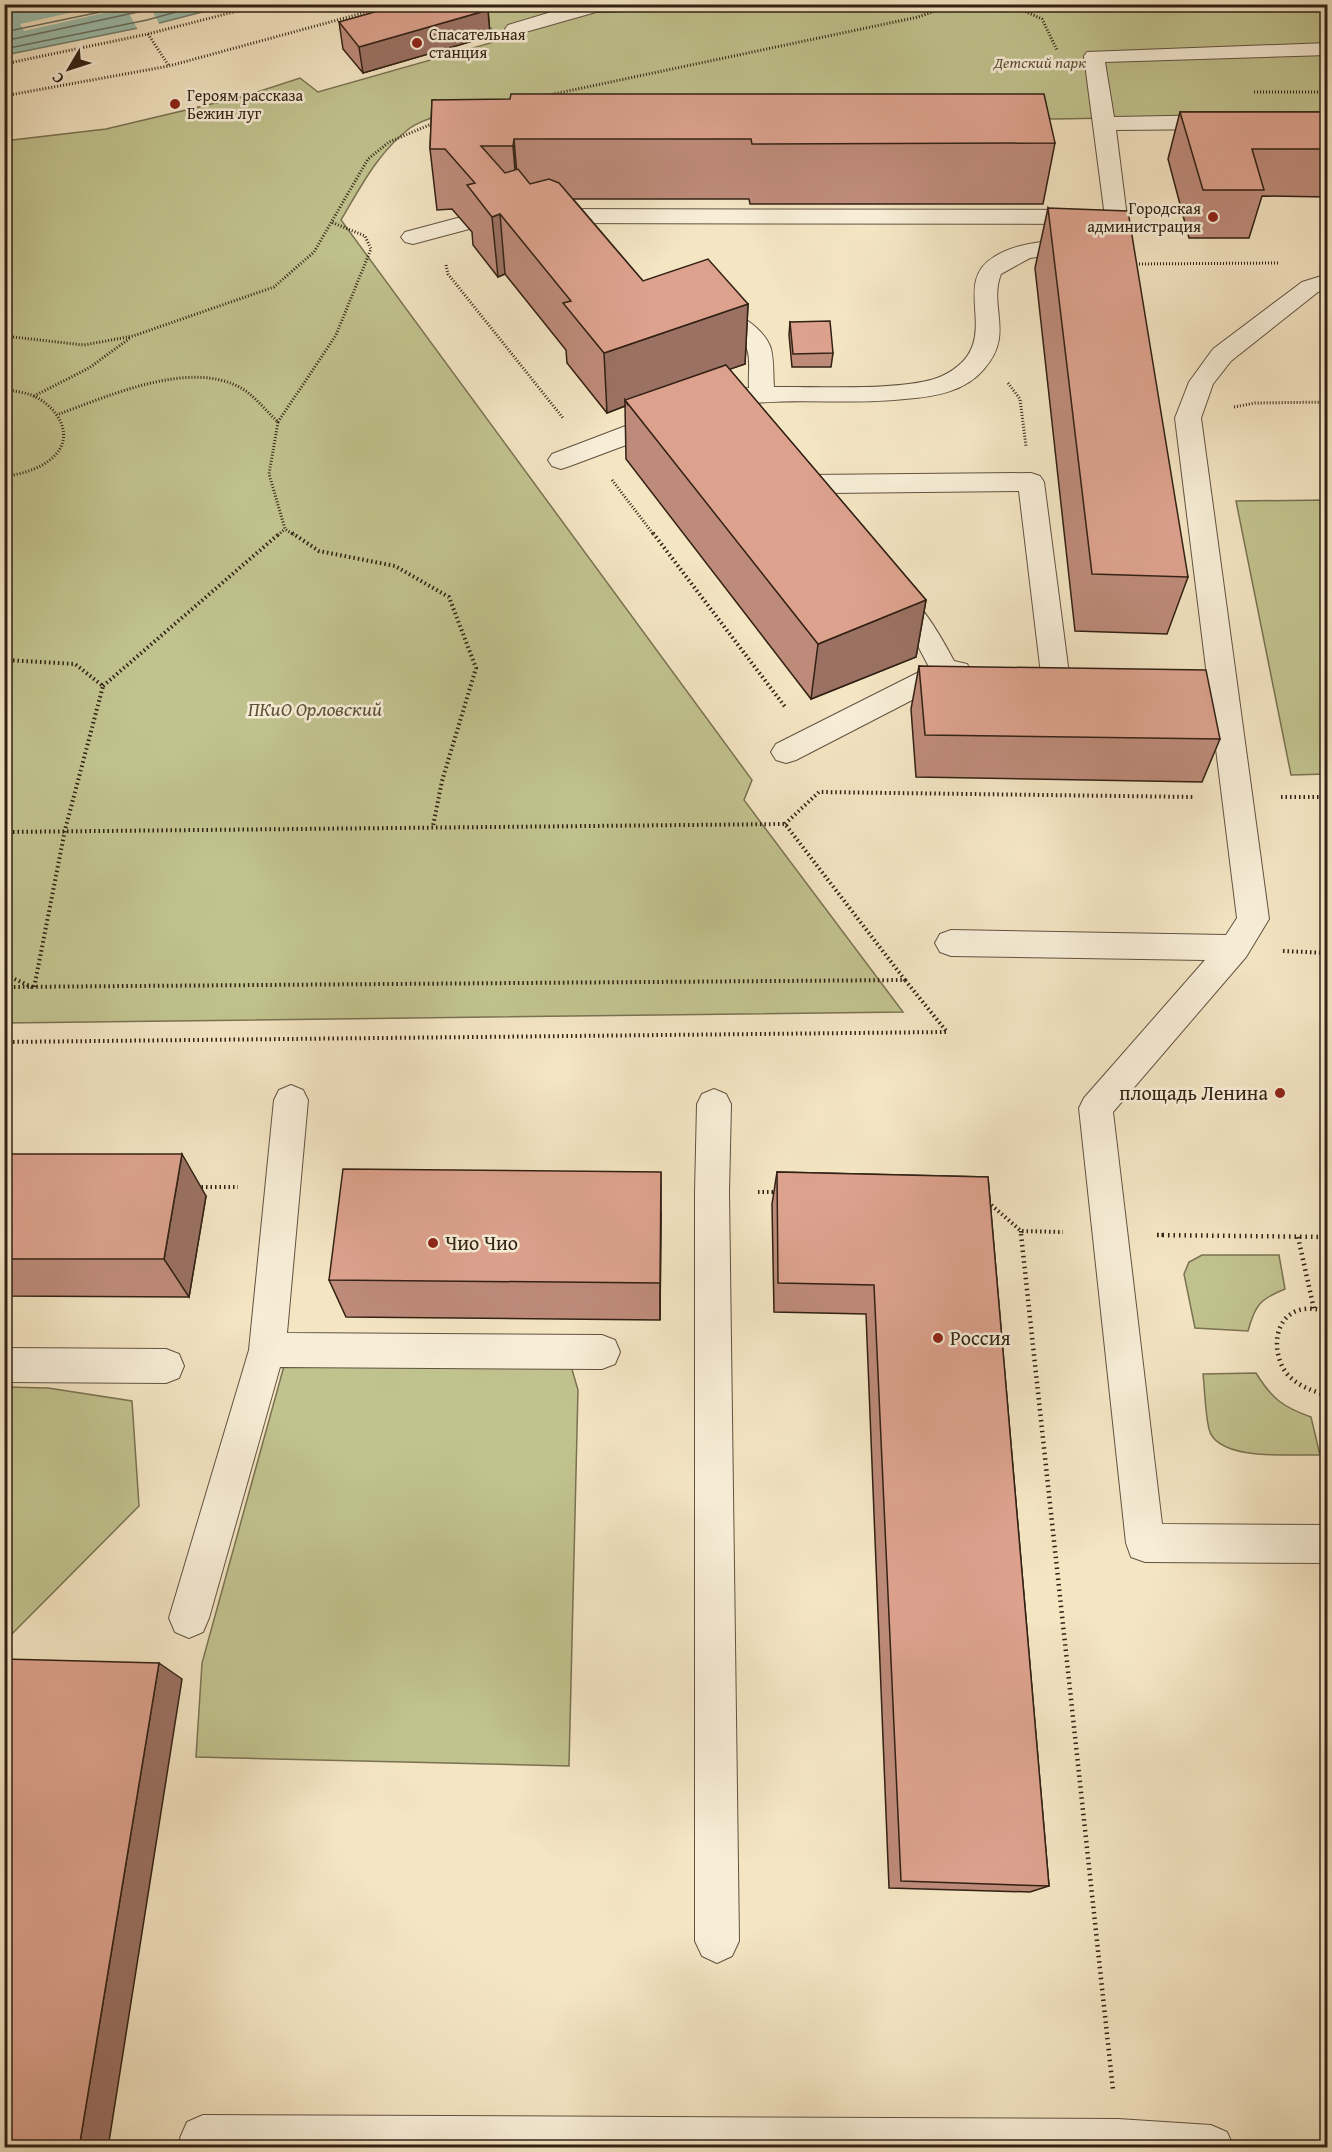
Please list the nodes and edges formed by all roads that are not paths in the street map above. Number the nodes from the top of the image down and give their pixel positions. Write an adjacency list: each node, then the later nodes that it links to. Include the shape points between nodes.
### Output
1 (657, 4): 2 (street, via 595,6)
2 (515, 29)
3 (1328, 49): 5 (street, via 1094,56)
4 (1245, 122): 5 (street)
5 (1104, 124): 8 (street)
6 (516, 216): 7 (street)
7 (568, 216): 8 (street); 11 (street)
8 (1116, 217): 14 (street, via 1113,229 1101,239 1014,254 991,271 986,288 989,340 985,354 950,382 929,389 878,394)
9 (465, 223): 10 (street)
10 (413, 237)
11 (590, 242)
12 (1328, 281): 23 (street, via 1310,287 1222,355 1201,382 1188,418 1253,919)
13 (687, 309): 14 (street, via 726,317 746,331 759,348)
14 (762, 395): 15 (street, via 724,399)
15 (561, 460)
16 (837, 521): 20 (street, via 808,484 1031,482)
17 (879, 577): 18 (street, via 930,642)
18 (945, 671): 19 (street); 21 (street)
19 (978, 672)
20 (1055, 674)
21 (798, 746)
22 (951, 943): 23 (street)
23 (1235, 948): 30 (street, via 1096,1108 1145,1543)
24 (291, 1100): 26 (street)
25 (714, 1104): 32 (street)
26 (267, 1350): 27 (street); 31 (street)
27 (602, 1352)
28 (4, 1365): 29 (street)
29 (166, 1366)
30 (1328, 1545)
31 (189, 1618)
32 (717, 1941)
33 (203, 2138): 34 (street, via 1118,2142)
34 (1211, 2148)

